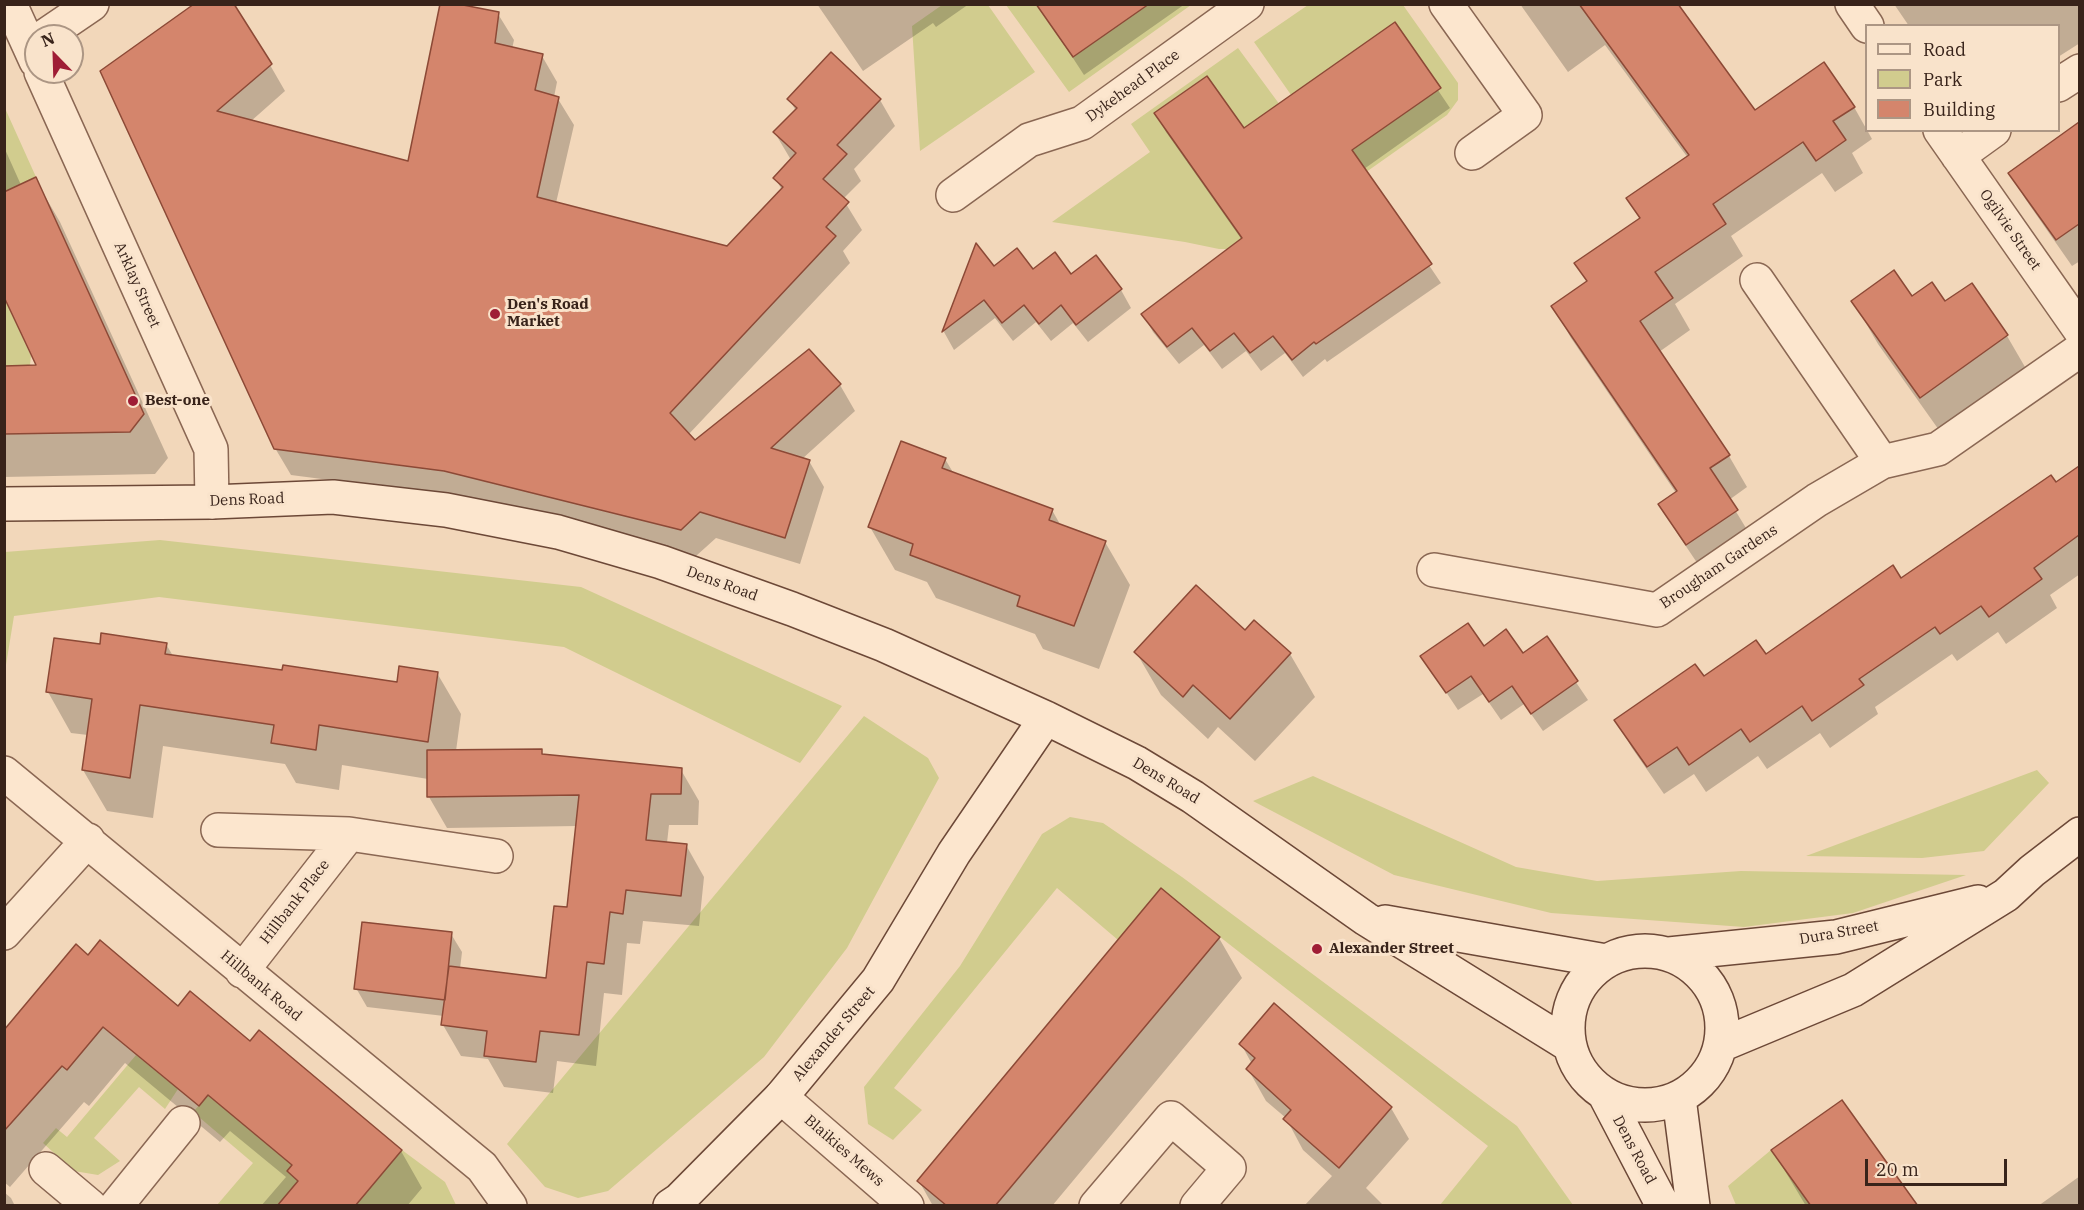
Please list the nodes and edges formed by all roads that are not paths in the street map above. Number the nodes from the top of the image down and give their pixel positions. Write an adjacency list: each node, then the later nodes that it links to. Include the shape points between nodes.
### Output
1 (10, 4): 8 (street, Arklay Street)
2 (92, 4): 6 (street)
3 (1247, 4): 15 (street, Dykehead Place, via 1082,123 1029,140)
4 (1446, 4): 14 (street, via 1525,115)
5 (1852, 4): 7 (street)
6 (70, 24)
7 (1866, 24)
8 (24, 28)
9 (2079, 70): 11 (street)
10 (52, 84): 20 (street, Arklay Street, via 211,449)
11 (2060, 84)
12 (1987, 132): 13 (street)
13 (1949, 143): 17 (street, Ogilvie Street)
14 (1472, 153)
15 (952, 195)
16 (1757, 280): 19 (street)
17 (2079, 330)
18 (2079, 350): 19 (street, Brougham Gardens, via 1938,449)
19 (1882, 462): 22 (street, Brougham Gardens, via 1817,500 1657,610)
20 (212, 502): 21 (street, Dens Road); 23 (street, Dens Road, via 333,497 446,510 558,532 660,562 792,609 884,645)
21 (4, 504)
22 (1434, 570)
23 (1046, 718): 31 (street, Dens Road, via 1193,796); 39 (street, Alexander Street, via 954,853 878,980)
24 (4, 773): 28 (street, Hillbank Road)
25 (218, 830): 26 (street)
26 (349, 834): 29 (street); 35 (street, Hillbank Place)
27 (2079, 834): 30 (street, Dura Street)
28 (88, 840): 32 (street); 35 (street, Hillbank Road)
29 (496, 856)
30 (2006, 895): 33 (street, Dura Street, via 1836,937); 37 (street, Dura Street, via 1853,990)
31 (1366, 918): 34 (street, Dens Road); 36 (street, Dens Road)
32 (4, 933)
33 (1669, 954): 34 (street, Dens Road, via 1626,953); 37 (street, Dens Road, via 1690,965 1706,980 1718,1000)
34 (1606, 961): 36 (street, Dens Road, via 1587,976 1574,997 1567,1020)
35 (242, 971): 46 (street, Hillbank Road, via 482,1167)
36 (1569, 1045): 38 (street, Dens Road, via 1588,1082)
37 (1721, 1045): 40 (street, Dens Road, via 1706,1076)
38 (1605, 1095): 40 (street, Dens Road, via 1623,1103 1642,1105); 50 (street, Dens Road)
39 (781, 1097): 43 (street, Alexander Street); 47 (street, Blaikies Mews)
40 (1679, 1098): 51 (street)
41 (183, 1124): 45 (street)
42 (46, 1169): 44 (street)
43 (677, 1204)
44 (90, 1206)
45 (116, 1206)
46 (510, 1206)
47 (907, 1206)
48 (1096, 1206): 49 (street, via 1171,1119 1229,1168)
49 (1197, 1206)
50 (1663, 1206)
51 (1693, 1206)

